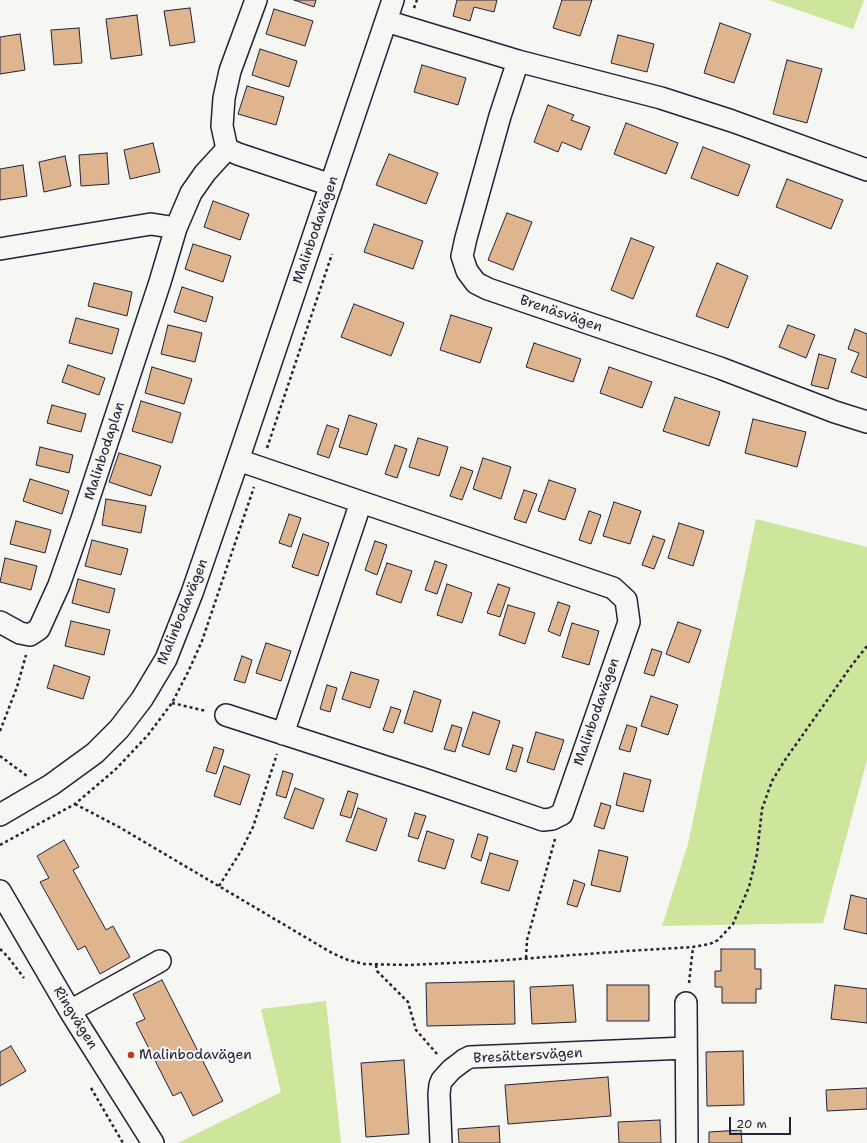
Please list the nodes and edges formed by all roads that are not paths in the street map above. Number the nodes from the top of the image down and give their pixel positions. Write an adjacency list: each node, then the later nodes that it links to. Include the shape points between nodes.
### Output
1 (256, 0): 5 (street, via 230,71 224,98 222,126)
2 (393, 0): 3 (street, Malinbodavägen)
3 (386, 21): 4 (street); 7 (street, Malinbodavägen)
4 (518, 61): 6 (street, via 661,98); 10 (street, Brenäsvägen, via 463,250 462,256 467,271 476,283)
5 (227, 149): 7 (street); 8 (street, Malinbodaplan, via 191,193)
6 (867, 170)
7 (331, 185): 11 (street, Malinbodavägen)
8 (176, 228): 9 (street, via 151,224); 13 (street, Malinbodaplan, via 61,578 38,629 30,635 20,633)
9 (0, 248)
10 (867, 422)
11 (238, 460): 12 (street, Malinbodavägen); 16 (street, Malinbodavägen, via 166,659 142,699 119,729 95,753 51,786)
12 (361, 502): 15 (street); 15 (street, Malinbodavägen, via 613,588 626,600 629,622 562,814 552,819 543,820)
13 (0, 622)
14 (226, 715): 15 (street)
15 (283, 734)
16 (0, 814)
17 (0, 891): 20 (street, Ringvägen)
18 (160, 961): 20 (street)
19 (686, 1003): 21 (street)
20 (70, 1011): 22 (street, Ringvägen)
21 (686, 1048): 23 (street, Bresättersvägen, via 470,1057 451,1070 440,1085); 24 (street)
22 (153, 1143)
23 (441, 1143)
24 (688, 1143)

